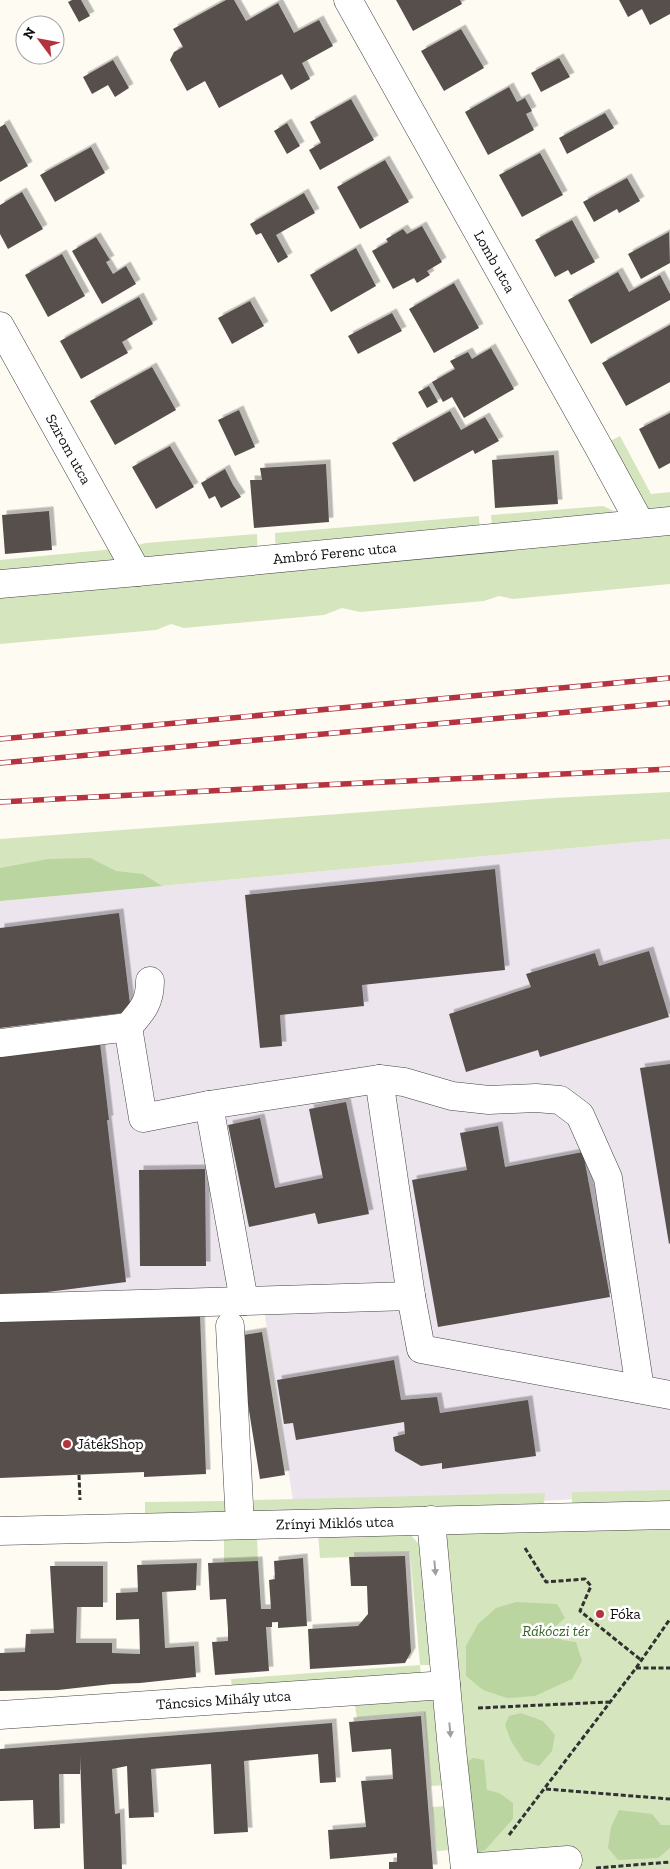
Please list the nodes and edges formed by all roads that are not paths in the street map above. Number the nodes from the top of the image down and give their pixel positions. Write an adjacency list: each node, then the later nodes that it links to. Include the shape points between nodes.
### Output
1 (348, 0): 4 (street, Lomb utca)
2 (0, 326): 5 (street, Szirom utca)
3 (670, 521): 4 (street, Ambró Ferenc utca)
4 (640, 524): 5 (street, Ambró Ferenc utca)
5 (137, 572): 6 (street, Ambró Ferenc utca)
6 (0, 584)
7 (150, 981): 8 (street, via 150,994 144,1009)
8 (128, 1027): 9 (street); 11 (street, via 143,1118)
9 (0, 1043)
10 (379, 1079): 11 (street); 12 (street); 16 (street, via 404,1082 452,1096 489,1100 560,1100 580,1115 608,1178)
11 (209, 1105): 13 (street)
12 (411, 1296): 13 (street); 16 (street, via 422,1349)
13 (244, 1301): 14 (street)
14 (0, 1308)
15 (230, 1326): 20 (street)
16 (640, 1388): 17 (street)
17 (670, 1395)
18 (670, 1515): 19 (street, Zrínyi Miklós utca)
19 (431, 1520): 20 (street, Zrínyi Miklós utca); 22 (street, one-way to 22)
20 (240, 1525): 21 (street, Zrínyi Miklós utca)
21 (0, 1531)
22 (447, 1697): 23 (street, Táncsics Mihály utca); 25 (street, one-way to 25)
23 (0, 1715)
24 (568, 1860): 25 (street)
25 (472, 1868)

